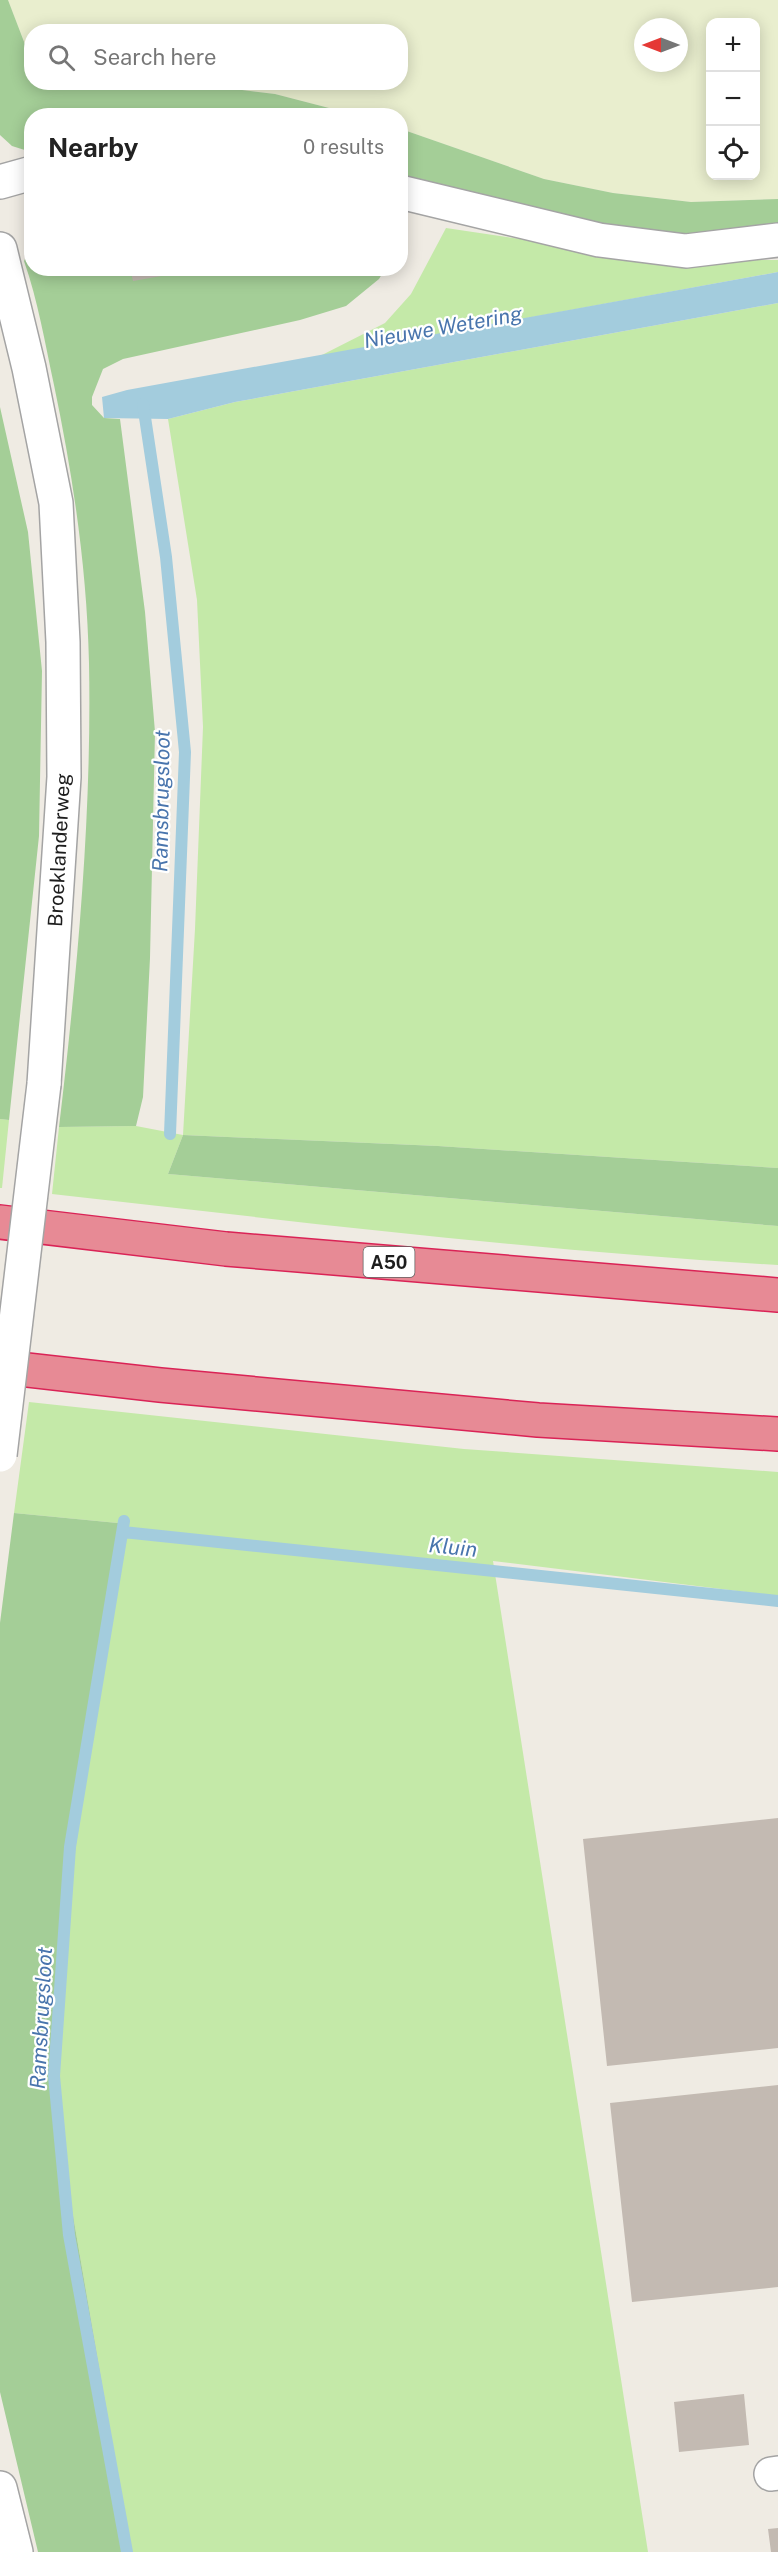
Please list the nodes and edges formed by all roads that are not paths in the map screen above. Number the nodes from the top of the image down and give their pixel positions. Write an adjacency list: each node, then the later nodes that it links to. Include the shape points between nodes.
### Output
1 (24, 174): 2 (street)
2 (0, 182)
3 (408, 194): 4 (street, via 598,240 686,251)
4 (778, 240)
5 (0, 249): 10 (street, Broeklanderweg, bridge, via 56,503 64,777 44,1084)
6 (0, 1222): 7 (highway, A50, via 226,1249)
7 (778, 1295)
8 (0, 1367): 9 (highway, via 538,1420)
9 (778, 1434)
10 (0, 1455)
11 (0, 2488): 12 (street)
12 (16, 2552)

